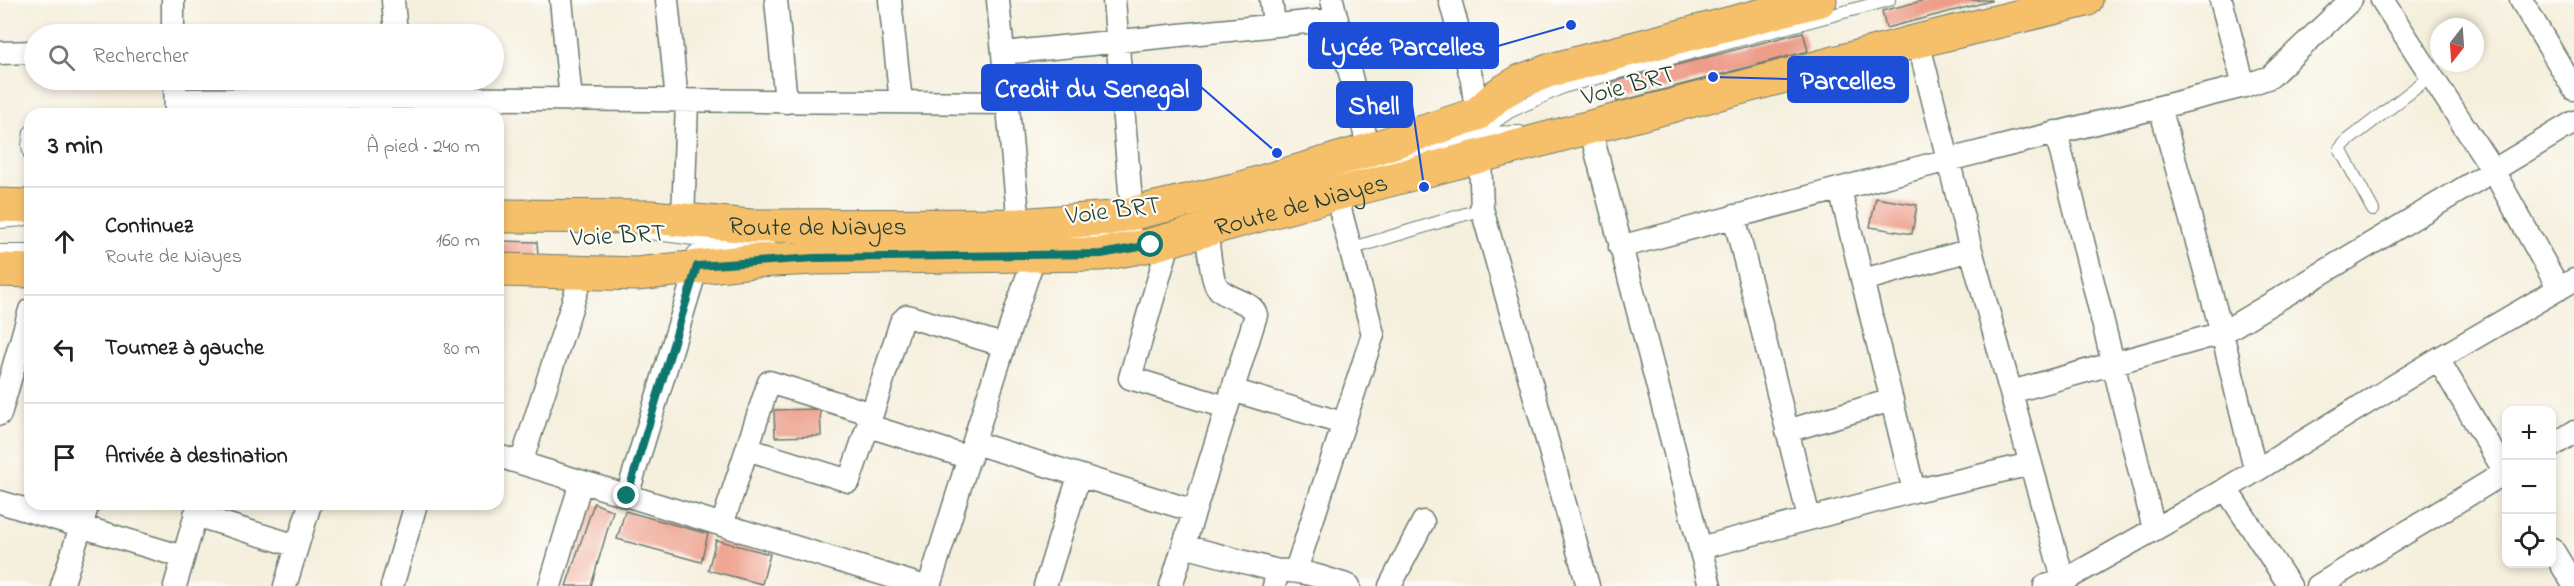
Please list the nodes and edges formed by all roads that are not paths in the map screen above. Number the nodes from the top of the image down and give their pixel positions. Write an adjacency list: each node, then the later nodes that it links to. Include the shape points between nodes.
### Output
1 (173, 0): 20 (street)
2 (393, 0): 21 (street)
3 (561, 0): 33 (street)
4 (667, 0): 34 (street)
5 (776, 0): 35 (street)
6 (890, 0): 36 (street)
7 (998, 0): 27 (street)
8 (1114, 0): 23 (street)
9 (1271, 0): 22 (street)
10 (1450, 0): 42 (street, via 1472,80)
11 (1820, 0): 42 (main road, Route de Niayes, via 1551,70 1499,94)
12 (1889, 0): 42 (lane, Voie BRT, via 1563,87 1509,112)
13 (2086, 0): 24 (main road, Route de Niayes)
14 (2221, 0): 29 (street)
15 (2351, 0): 29 (street, via 2270,77)
16 (2382, 0): 28 (street)
17 (2521, 0): 30 (street)
18 (1995, 9): 42 (lane, Voie BRT, via 1570,122 1521,132)
19 (1334, 10): 22 (street); 43 (street)
20 (173, 24)
21 (395, 24)
22 (1274, 24): 23 (street)
23 (1118, 41): 27 (street); 59 (street)
24 (1918, 41): 40 (main road, Route de Niayes); 44 (street)
25 (0, 52): 26 (street)
26 (24, 52)
27 (1003, 53): 37 (street)
28 (2432, 76): 45 (street); 52 (lane, via 2340,149)
29 (2244, 86): 38 (street)
30 (2574, 89)
31 (401, 97): 32 (street); 33 (street)
32 (175, 98)
33 (572, 100): 34 (street)
34 (682, 101): 35 (street); 56 (street)
35 (786, 102): 36 (street)
36 (901, 102): 37 (street)
37 (1008, 103): 61 (street)
38 (2160, 107): 41 (street); 77 (street)
39 (2574, 122): 45 (street)
40 (1590, 128): 42 (main road, Route de Niayes); 64 (street)
41 (2056, 132): 44 (street); 81 (street)
42 (1478, 134): 43 (main road, Route de Niayes); 46 (main road, Route de Niayes); 51 (street)
43 (1369, 150): 59 (main road, Route de Niayes, via 1238,189)
44 (1948, 160): 47 (street); 66 (street)
45 (2494, 172): 76 (street); 77 (street)
46 (1330, 188): 58 (main road, Route de Niayes); 65 (street)
47 (1840, 189): 54 (street); 75 (street)
48 (0, 205): 49 (main road)
49 (24, 206)
50 (1246, 206): 58 (lane)
51 (1482, 209): 65 (lane); 136 (street)
52 (2373, 210)
53 (504, 216): 56 (main road, Route de Niayes, via 651,217)
54 (1734, 216): 64 (street); 88 (street)
55 (24, 220): 57 (lane)
56 (683, 221): 61 (main road, Route de Niayes)
57 (0, 222)
58 (1203, 224): 59 (main road, Route de Niayes); 83 (street, via 1216,285 1230,298 1250,305 1256,315)
59 (1149, 228): 61 (main road, Route de Niayes); 61 (main road, Route de Niayes, via 1151,245 1101,254); 83 (street, via 1130,378)
60 (625, 232): 63 (lane, Voie BRT)
61 (1032, 240): 70 (main road, Route de Niayes, via 815,258); 79 (street)
62 (787, 243): 63 (lane, Voie BRT)
63 (739, 245): 70 (lane, Voie BRT)
64 (1620, 247): 120 (street)
65 (1350, 249): 87 (street, via 1373,334)
66 (1971, 250): 75 (street); 82 (street)
67 (0, 251): 68 (lane)
68 (24, 252)
69 (504, 260): 71 (lane, Voie BRT)
70 (692, 260): 71 (main road, Route de Niayes, via 637,274); 103 (street)
71 (589, 267): 73 (main road, Route de Niayes); 94 (street)
72 (0, 270): 74 (main road)
73 (504, 270)
74 (24, 271)
75 (1863, 280): 84 (street)
76 (2567, 285): 80 (street)
77 (2222, 333): 81 (street); 97 (street)
78 (24, 334): 85 (street)
79 (1003, 345): 86 (street, via 907,316 901,322); 92 (street)
80 (2438, 359): 96 (street); 97 (street)
81 (2114, 362): 82 (street); 117 (street)
82 (2011, 392): 95 (street)
83 (1229, 398): 87 (street); 112 (street)
84 (1892, 400): 88 (street); 102 (street)
85 (0, 414)
86 (871, 420): 91 (street, via 849,481); 91 (street, via 769,382); 92 (street)
87 (1342, 423): 122 (street)
88 (1787, 431): 113 (street)
89 (2574, 432): 90 (street)
90 (2556, 443)
91 (747, 449): 115 (street)
92 (973, 451): 99 (street); 131 (street)
93 (504, 458): 94 (street)
94 (521, 463): 100 (street)
95 (2031, 464): 102 (street); 124 (street)
96 (2502, 466)
97 (2255, 469): 101 (street)
98 (2502, 475): 139 (street)
99 (1079, 476): 112 (street); 132 (street)
100 (581, 482): 103 (street); 129 (street)
101 (2226, 489): 117 (street); 138 (street)
102 (1914, 491): 113 (street)
103 (627, 496): 115 (street)
104 (0, 502): 105 (street)
105 (24, 509)
106 (26, 510): 116 (street)
107 (86, 510): 116 (street)
108 (197, 510): 121 (street)
109 (200, 510): 118 (street)
110 (308, 510): 118 (street)
111 (414, 510): 128 (street)
112 (1194, 511): 119 (street)
113 (1809, 518): 120 (street)
114 (1423, 522): 135 (street)
115 (722, 525): 123 (street)
116 (81, 527): 121 (street); 125 (street)
117 (2154, 529): 124 (street)
118 (297, 546): 127 (street)
119 (1184, 546): 122 (street); 133 (street)
120 (1700, 548): 137 (street)
121 (183, 557): 126 (street)
122 (1282, 576): 134 (street)
123 (860, 577): 130 (street)
124 (2058, 584)
125 (62, 586)
126 (175, 586)
127 (285, 586)
128 (392, 586)
129 (550, 586)
130 (922, 586)
131 (929, 586)
132 (1045, 586)
133 (1171, 586)
134 (1349, 586)
135 (1390, 586)
136 (1588, 586)
137 (1710, 586)
138 (2290, 586)
139 (2318, 586)

